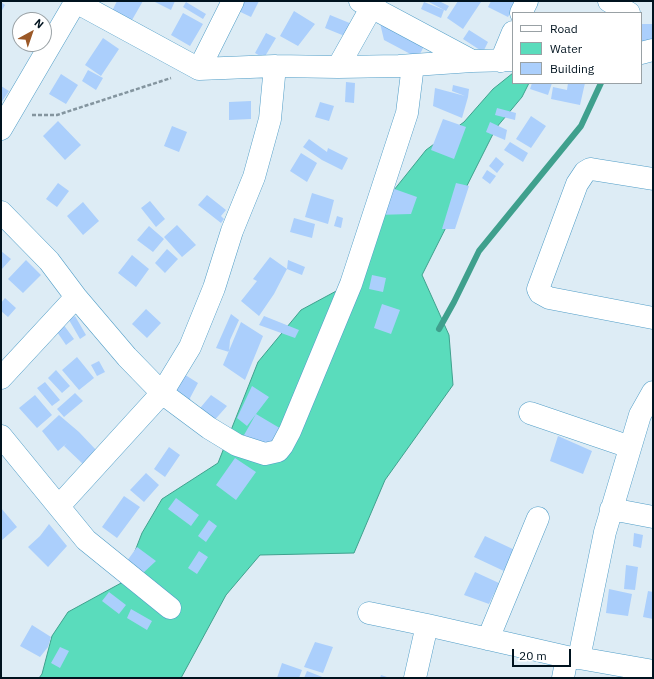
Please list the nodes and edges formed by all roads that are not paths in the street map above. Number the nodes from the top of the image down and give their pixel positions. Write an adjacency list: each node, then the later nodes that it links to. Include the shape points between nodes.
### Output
1 (75, 1): 18 (street); 19 (street)
2 (233, 1): 18 (street)
3 (527, 1): 7 (street)
4 (609, 1): 8 (street)
5 (642, 1): 9 (street)
6 (369, 3): 14 (street); 17 (street)
7 (522, 12)
8 (627, 12)
9 (635, 12)
10 (512, 37): 13 (street)
11 (653, 50): 12 (street)
12 (642, 53)
13 (507, 60): 14 (street)
14 (472, 61): 16 (street)
15 (276, 66): 17 (street); 18 (street); 26 (street, via 270,119 254,177 190,347)
16 (412, 66): 17 (street); 26 (street, via 407,113 351,284 282,446 278,451 265,454 237,445)
17 (338, 67)
18 (199, 68)
19 (5, 123)
20 (653, 179): 23 (street, via 590,169 585,172 578,184 538,289 549,298)
21 (1, 212): 22 (street, via 49,261)
22 (76, 297): 24 (street); 26 (street, via 127,357)
23 (653, 318)
24 (1, 378)
25 (653, 392): 29 (street, via 640,415)
26 (162, 393): 30 (street)
27 (530, 413): 29 (street)
28 (1, 436): 30 (street)
29 (630, 447): 31 (street)
30 (59, 506): 34 (street, via 86,540)
31 (612, 509): 32 (street); 38 (street)
32 (653, 517)
33 (538, 518): 37 (street)
34 (170, 608)
35 (370, 613): 36 (street)
36 (427, 625): 37 (street); 40 (street)
37 (488, 639): 38 (street)
38 (570, 664): 39 (street)
39 (653, 671)
40 (415, 678)

